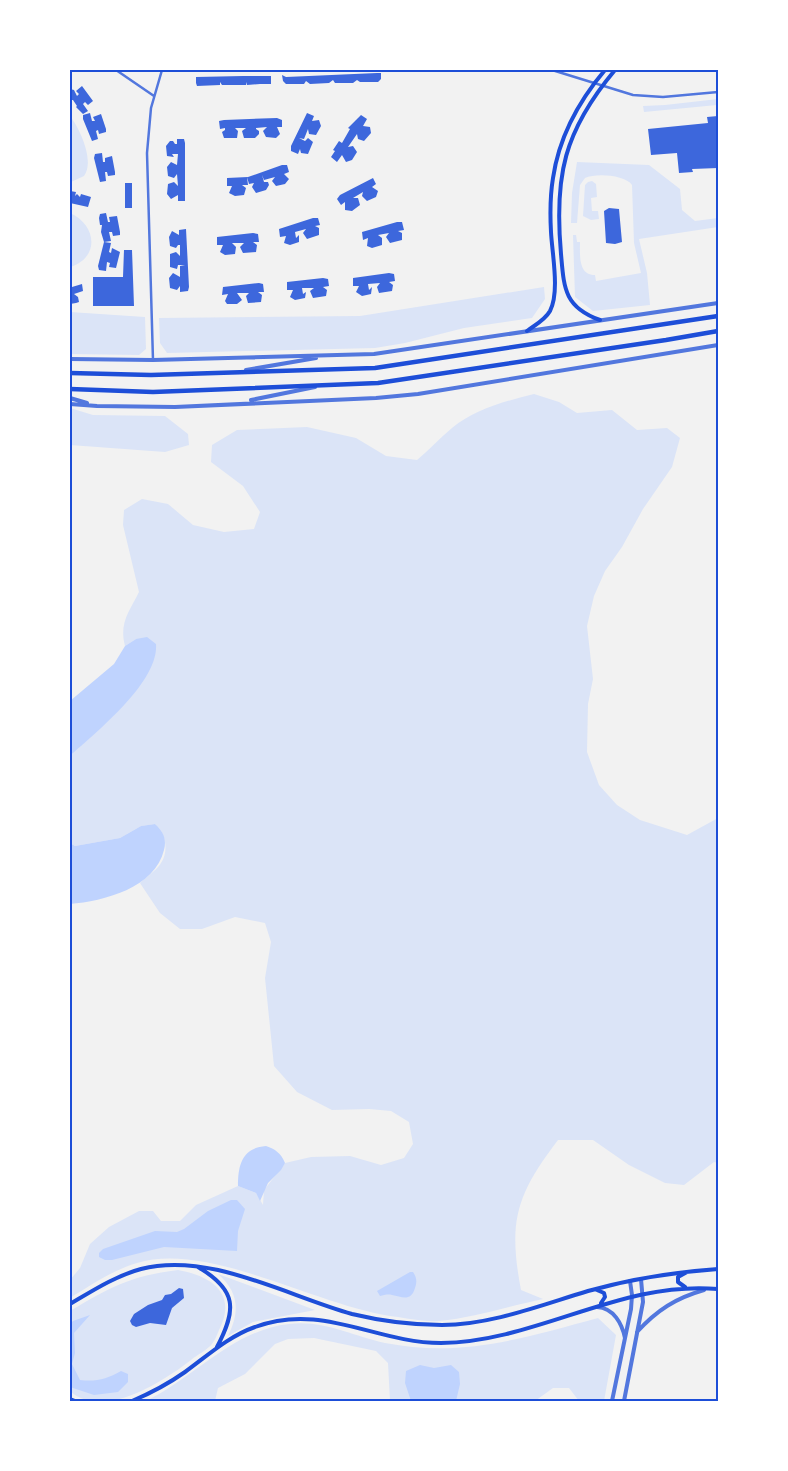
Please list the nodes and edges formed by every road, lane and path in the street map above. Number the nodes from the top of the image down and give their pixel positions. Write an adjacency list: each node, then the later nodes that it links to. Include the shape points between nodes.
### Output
1 (116, 70): 9 (street)
2 (162, 70): 9 (street)
3 (552, 70): 6 (street)
4 (605, 70): 6 (main road)
5 (615, 70): 7 (main road)
6 (593, 84): 7 (street); 13 (main road, via 564,135 553,176 553,303 543,319)
7 (602, 86): 8 (street, via 649,97); 12 (main road, via 585,109 572,138 559,188 558,210 566,294 579,310)
8 (718, 92)
9 (155, 96): 18 (street, via 147,153)
10 (718, 303): 12 (street)
11 (718, 316): 19 (highway, via 375,368)
12 (600, 320): 13 (street)
13 (527, 331): 16 (street, via 374,354)
14 (718, 331): 21 (highway, via 378,383)
15 (718, 345): 24 (street, via 418,394)
16 (328, 356): 18 (street); 19 (street)
17 (70, 359): 18 (street)
18 (153, 360)
19 (241, 371): 20 (highway, via 151,375)
20 (70, 373)
21 (332, 384): 22 (highway, via 153,392); 24 (street)
22 (70, 390)
23 (70, 398): 26 (street)
24 (239, 402): 26 (street, via 175,407)
25 (70, 404): 26 (street)
26 (97, 406)
27 (195, 1266): 35 (main road, via 227,1272 353,1314 398,1323 443,1325 474,1322); 38 (main road, via 141,1269 109,1281); 42 (main road, via 215,1277 225,1288 230,1302 229,1321)
28 (718, 1269): 29 (main road)
29 (688, 1271): 30 (main road); 32 (main road, via 678,1277 678,1282)
30 (641, 1279): 31 (main road); 36 (street)
31 (630, 1281): 35 (main road); 37 (street)
32 (687, 1288): 33 (main road); 36 (main road)
33 (711, 1288): 34 (main road); 40 (street, via 674,1300)
34 (718, 1288)
35 (591, 1291): 39 (main road, via 604,1293 604,1301)
36 (643, 1293): 37 (main road); 40 (street)
37 (632, 1295): 39 (main road); 41 (street)
38 (70, 1304)
39 (595, 1306): 41 (street, via 618,1319); 42 (main road, via 504,1335 474,1340 440,1343 395,1338 316,1318 286,1319 254,1327)
40 (637, 1332): 47 (street)
41 (625, 1341): 46 (street)
42 (217, 1347): 45 (main road, via 153,1392)
43 (70, 1399): 44 (main road)
44 (75, 1401)
45 (132, 1401)
46 (612, 1401)
47 (624, 1401)

